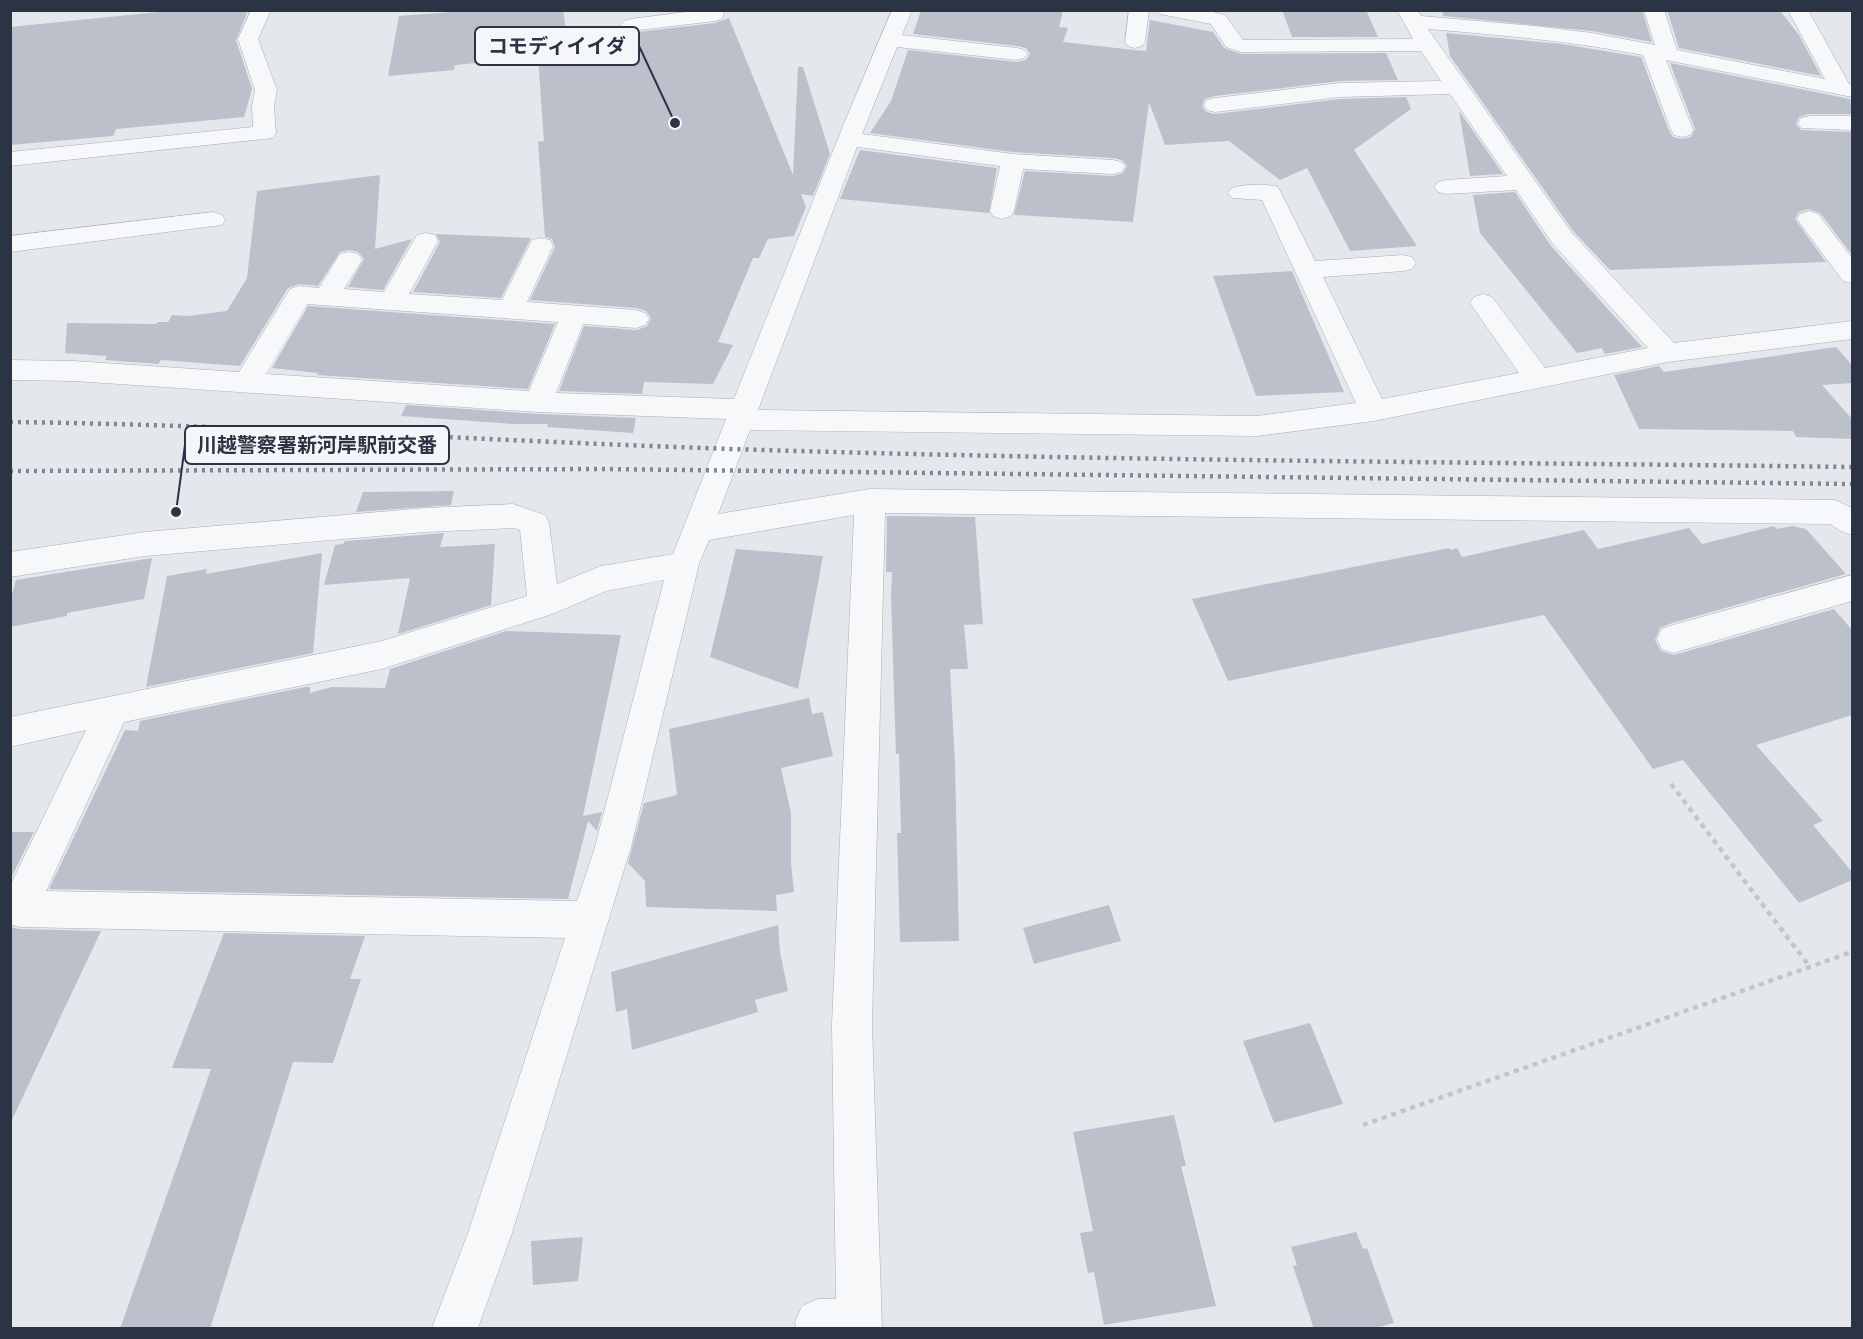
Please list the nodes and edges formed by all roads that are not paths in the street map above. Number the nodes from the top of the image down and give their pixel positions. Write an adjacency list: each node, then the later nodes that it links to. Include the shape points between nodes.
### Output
1 (261, 10): 23 (street, via 248,39 266,90 265,133)
2 (715, 10): 9 (street, via 715,15)
3 (1139, 10): 12 (street)
4 (1167, 10): 13 (street, via 1218,19 1233,43 1233,53)
5 (1530, 10): 11 (street)
6 (1654, 10): 14 (street)
7 (1798, 10): 17 (street)
8 (1410, 16): 11 (street); 13 (street)
9 (631, 25)
10 (896, 25): 15 (street); 22 (street)
11 (1535, 32): 14 (street)
12 (1135, 42)
13 (1427, 45): 16 (street)
14 (1660, 52): 17 (street); 21 (street)
15 (1017, 54)
16 (1457, 87): 18 (street, via 1340,90); 26 (street)
17 (1847, 90)
18 (1215, 105)
19 (1810, 123): 20 (street)
20 (1852, 123)
21 (1682, 130)
22 (849, 139): 24 (street); 52 (street)
23 (10, 159)
24 (1013, 161): 25 (street); 29 (street)
25 (1113, 167)
26 (1523, 182): 27 (street); 46 (street, via 1562,238)
27 (1446, 187)
28 (1240, 193): 36 (street, via 1270,192)
29 (1002, 211)
30 (1809, 219): 38 (street)
31 (213, 220): 33 (street)
32 (426, 241): 40 (street)
33 (10, 244)
34 (541, 246): 42 (street)
35 (349, 260): 39 (street)
36 (1295, 261): 37 (street); 51 (street)
37 (1403, 263)
38 (1852, 275)
39 (326, 297): 40 (street); 49 (street, via 299,295)
40 (392, 301): 42 (street)
41 (1483, 303): 48 (street)
42 (510, 310): 43 (street)
43 (574, 314): 44 (street); 50 (street)
44 (636, 319)
45 (1852, 330): 46 (street)
46 (1668, 353): 48 (street)
47 (10, 370): 49 (street)
48 (1538, 378): 51 (street)
49 (247, 382): 50 (street)
50 (538, 402): 52 (street)
51 (1374, 411): 52 (street, via 1257,426)
52 (741, 415): 55 (street)
53 (870, 501): 54 (street, via 1835,512); 55 (street); 65 (street)
54 (1852, 523)
55 (696, 530): 56 (street)
56 (684, 564): 59 (street, via 601,579); 64 (street)
57 (10, 565): 59 (street, via 145,544 513,516 534,523)
58 (1852, 588): 60 (street)
59 (544, 604): 61 (street, via 381,655)
60 (1673, 639)
61 (113, 709): 62 (street); 63 (street)
62 (10, 732)
63 (15, 917): 64 (street)
64 (591, 920): 66 (street)
65 (845, 1326)
66 (455, 1329)

